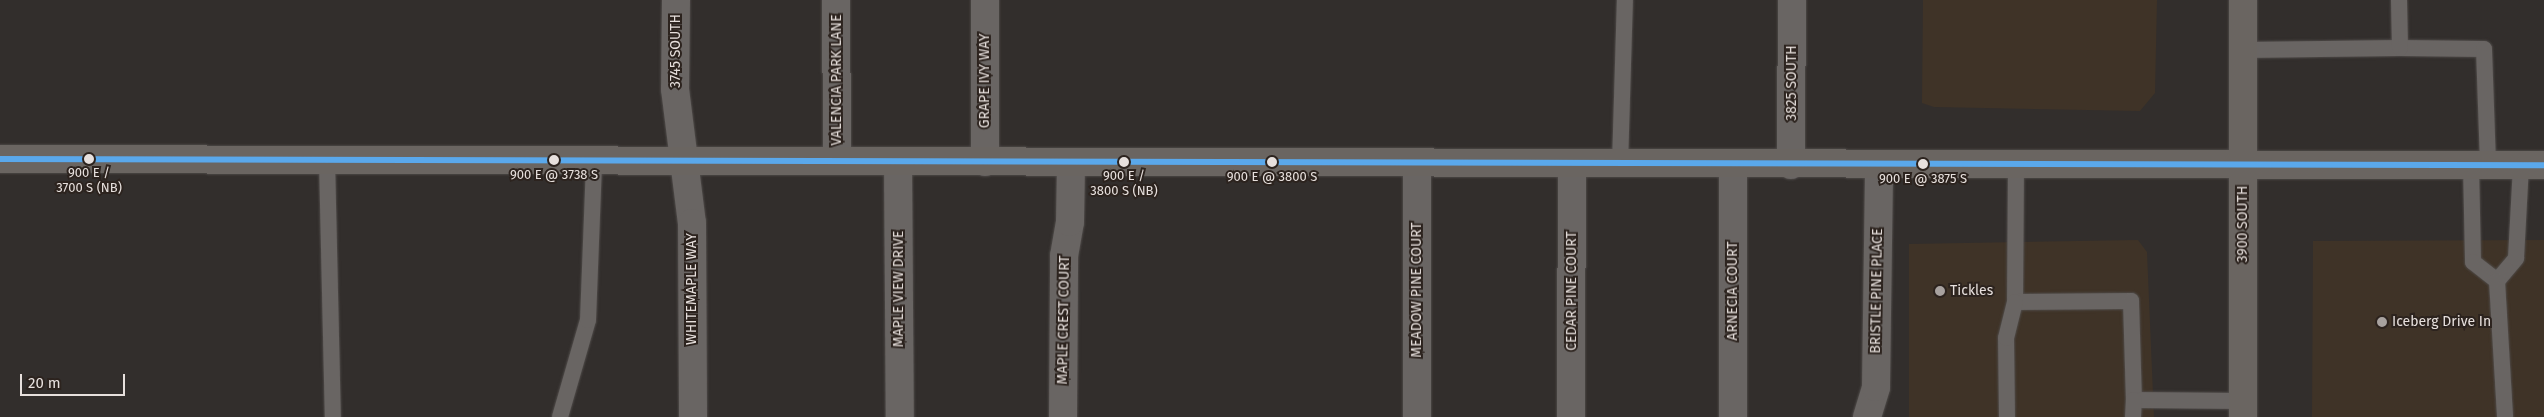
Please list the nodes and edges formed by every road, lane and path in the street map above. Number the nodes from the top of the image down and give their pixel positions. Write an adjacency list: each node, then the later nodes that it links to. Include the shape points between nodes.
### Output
1 (676, 0): 13 (street, 3745 SOUTH, via 675,90)
2 (836, 0): 14 (street, VALENCIA PARK LANE)
3 (985, 0): 16 (street, GRAPE IVY WAY)
4 (1625, 0): 25 (lane)
5 (1792, 0): 26 (street, 3825 SOUTH)
6 (2243, 0): 9 (main road, 3900 SOUTH)
7 (2399, 0): 8 (lane)
8 (2400, 48): 9 (lane); 23 (lane, via 2484,49)
9 (2243, 50): 19 (main road, 3900 SOUTH)
10 (0, 159): 11 (main road)
11 (327, 160): 12 (main road); 32 (lane)
12 (594, 161): 13 (main road); 33 (lane, via 588,320)
13 (685, 161): 14 (main road); 34 (street, WHITEMAPLE WAY, via 692,223)
14 (837, 161): 15 (main road)
15 (898, 161): 16 (main road); 35 (street, MAPLE VIEW DRIVE)
16 (985, 162): 17 (main road)
17 (1071, 163): 20 (main road); 36 (street, MAPLE CREST COURT, via 1070,222 1064,256)
18 (2016, 163): 19 (main road); 22 (main road); 29 (lane)
19 (2243, 163): 23 (main road); 31 (main road, 3900 SOUTH)
20 (1417, 164): 24 (main road); 37 (street, MEADOW PINE COURT)
21 (1733, 164): 25 (main road); 26 (main road); 39 (street, ARNECIA COURT)
22 (1879, 164): 26 (main road); 40 (street, BRISTLE PINE PLACE, via 1876,387)
23 (2479, 164): 27 (main road); 28 (lane, via 2473,262)
24 (1572, 165): 25 (main road); 38 (street, CEDAR PINE COURT)
25 (1620, 165)
26 (1791, 165)
27 (2533, 165): 28 (lane, via 2516,258)
28 (2497, 281): 43 (lane)
29 (2015, 302): 30 (lane, via 2131,301); 41 (lane, via 2006,338)
30 (2134, 400): 31 (lane); 42 (lane)
31 (2243, 409)
32 (333, 417)
33 (560, 417)
34 (693, 417)
35 (900, 417)
36 (1063, 417)
37 (1417, 417)
38 (1571, 417)
39 (1733, 417)
40 (1867, 417)
41 (2007, 417)
42 (2133, 417)
43 (2505, 417)

